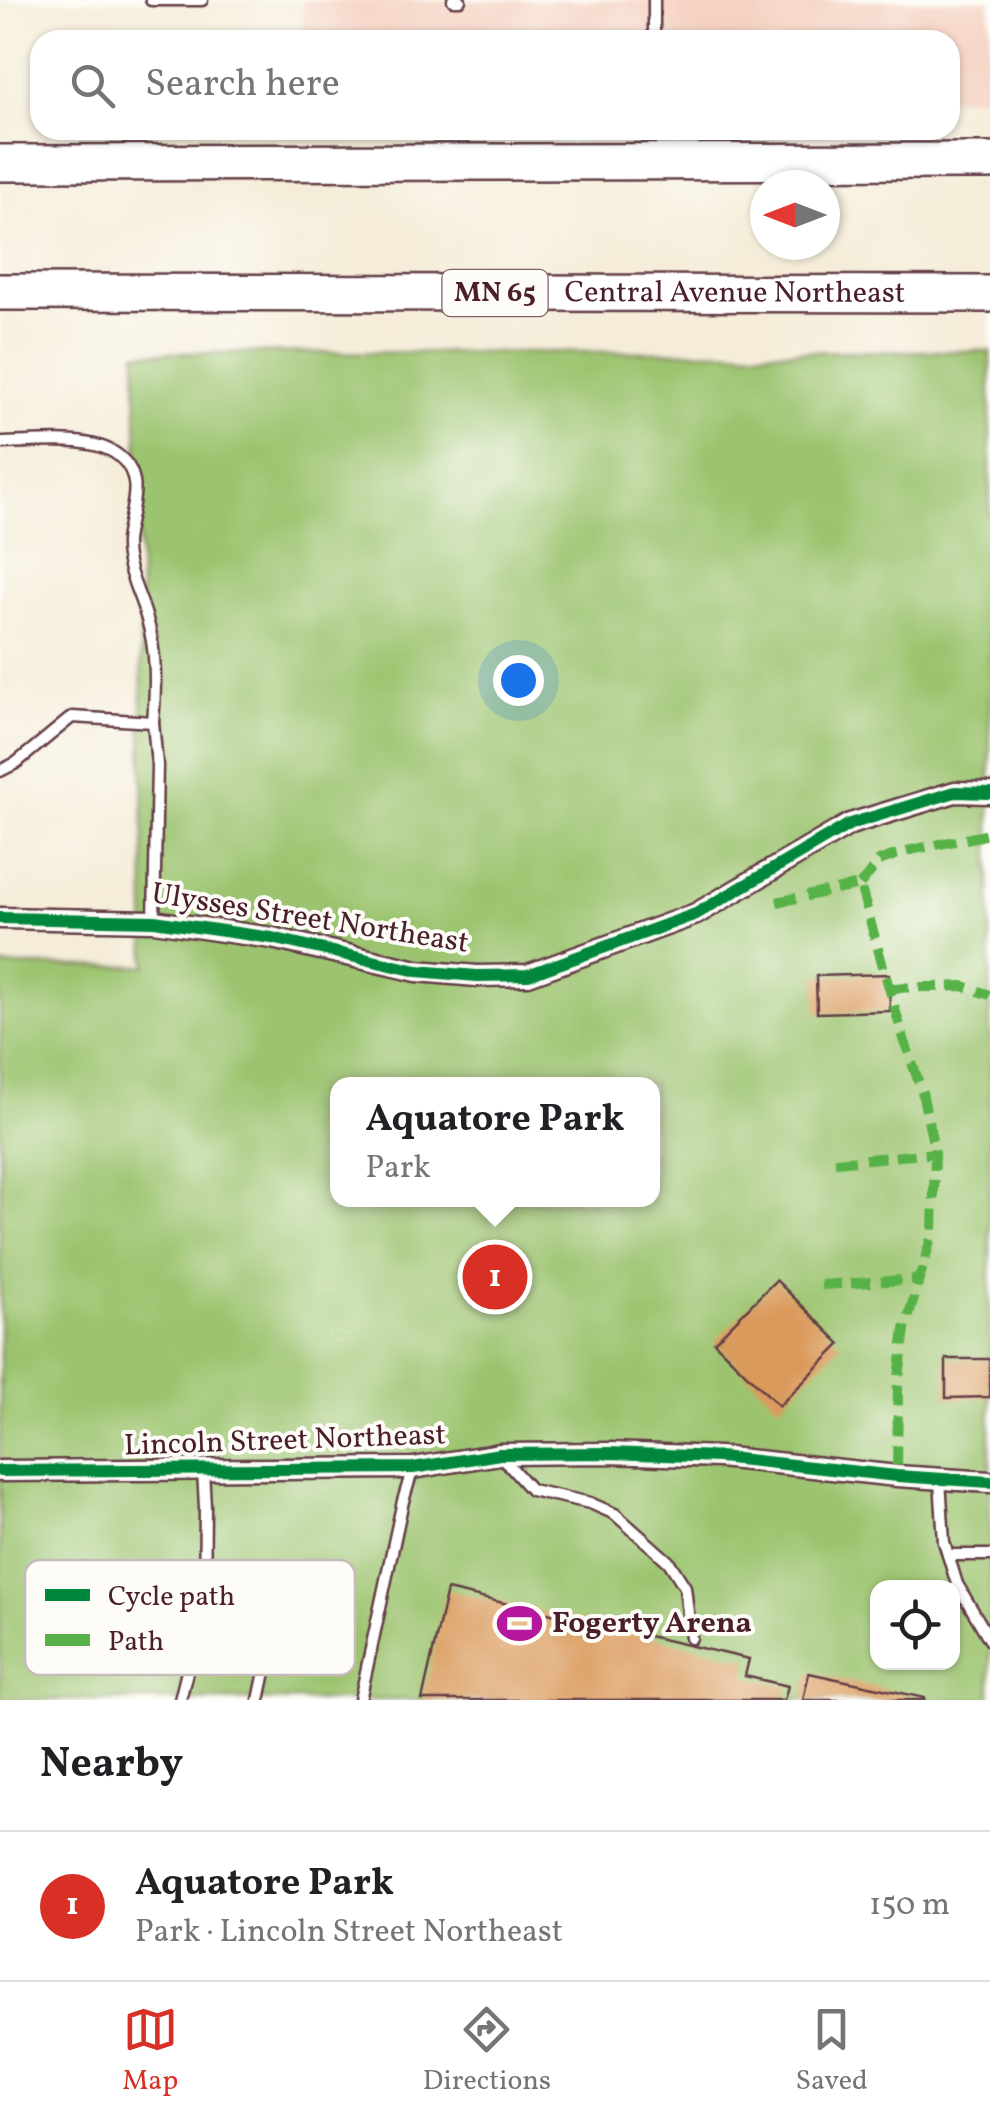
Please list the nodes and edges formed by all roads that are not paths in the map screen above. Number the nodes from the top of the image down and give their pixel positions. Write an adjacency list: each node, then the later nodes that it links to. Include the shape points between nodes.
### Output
1 (150, 0): 2 (lane)
2 (202, 0)
3 (452, 0): 4 (lane)
4 (460, 0)
5 (654, 0): 6 (lane)
6 (654, 30)
7 (990, 160): 8 (highway)
8 (0, 163)
9 (0, 292): 10 (highway, Central Avenue Northeast / MN 65)
10 (990, 294)
11 (0, 443): 12 (lane, via 85,443 126,463 135,483 126,544 157,680)
12 (153, 722): 13 (lane, via 72,717); 16 (lane)
13 (0, 771)
14 (990, 793): 16 (street, Ulysses Street Northeast, via 955,792 850,824 696,914 528,975 417,971 272,938)
15 (0, 918): 16 (street, Ulysses Street Northeast)
16 (154, 921)
17 (500, 1454): 18 (street, Lincoln Street Northeast); 21 (street, Lincoln Street Northeast, via 719,1457); 26 (lane, via 531,1490 615,1514 669,1562 684,1588)
18 (413, 1468): 19 (street, Lincoln Street Northeast); 32 (lane)
19 (203, 1470): 20 (street, Lincoln Street Northeast); 25 (lane)
20 (0, 1471)
21 (940, 1479): 22 (street, Lincoln Street Northeast); 23 (lane)
22 (990, 1482)
23 (948, 1555): 24 (lane); 27 (lane)
24 (990, 1556)
25 (205, 1560)
26 (691, 1638)
27 (990, 1640)
28 (186, 1675): 30 (lane)
29 (264, 1675): 31 (lane)
30 (180, 1700)
31 (259, 1700)
32 (360, 1700)

